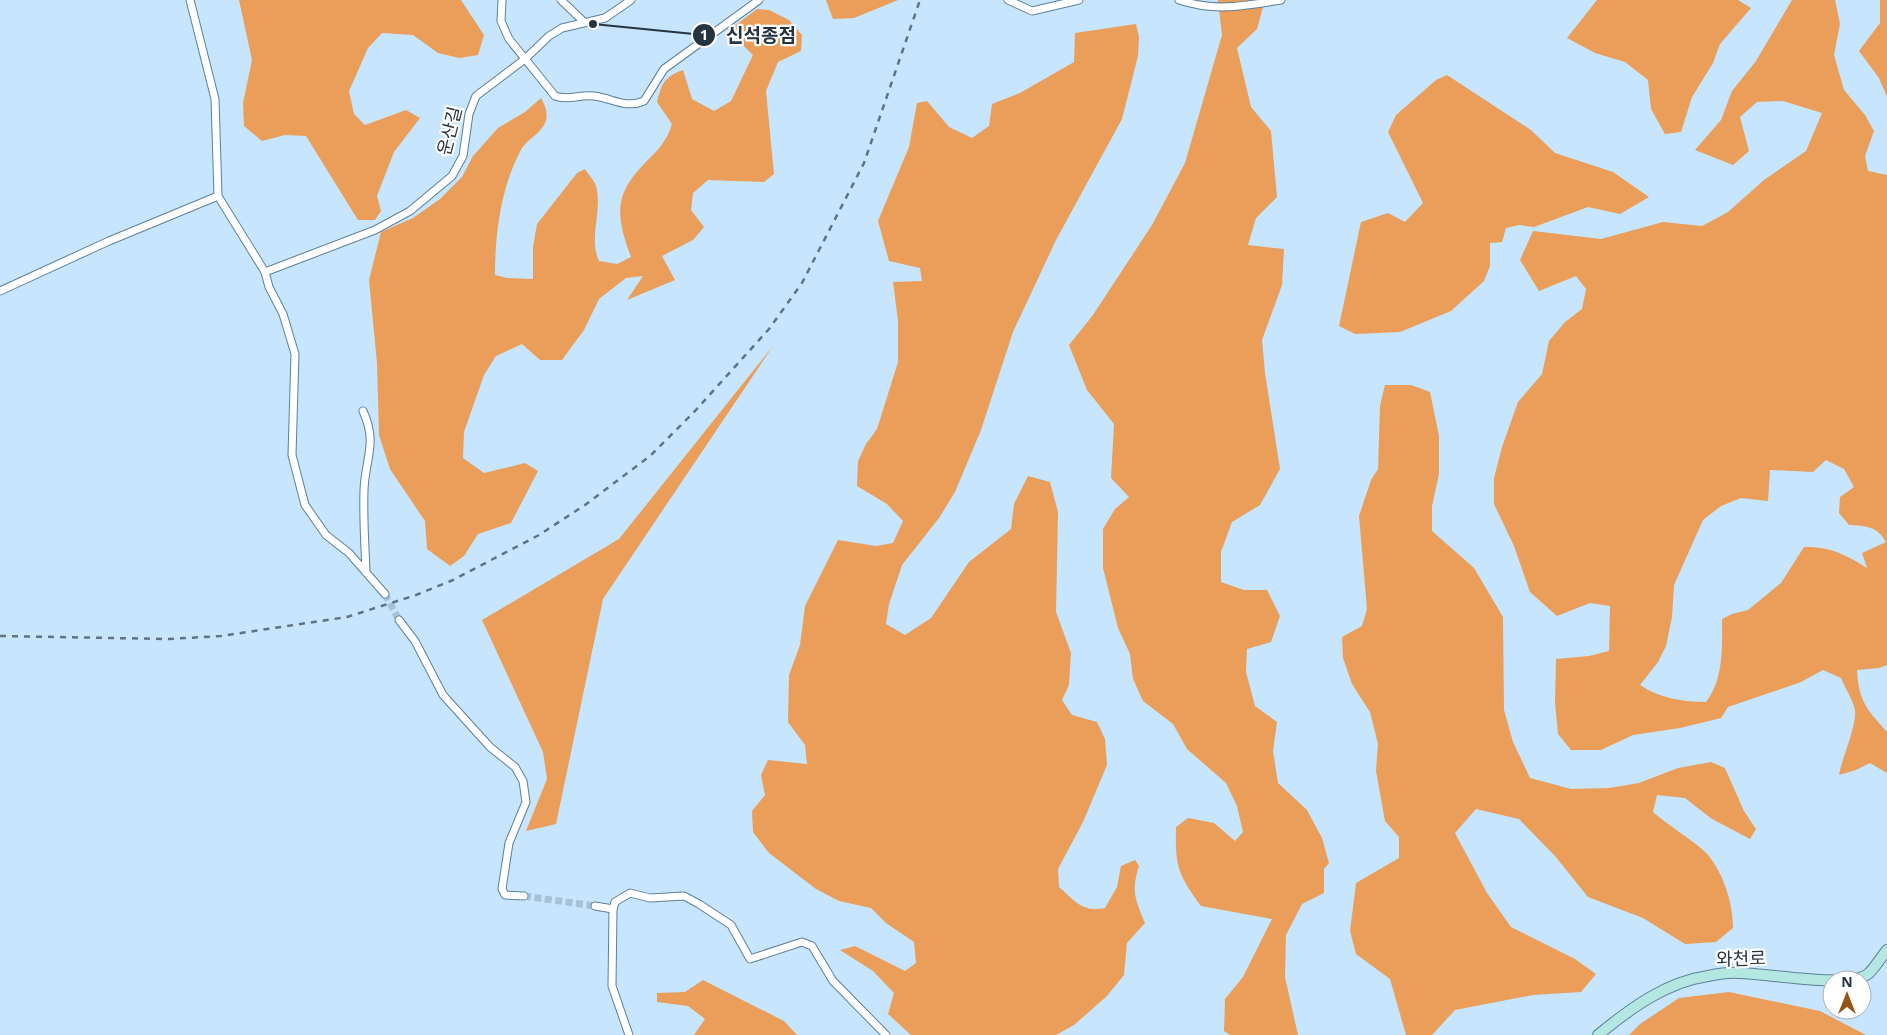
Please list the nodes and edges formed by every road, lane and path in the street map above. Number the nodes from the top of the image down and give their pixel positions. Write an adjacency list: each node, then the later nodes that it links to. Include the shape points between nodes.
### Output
1 (190, 0): 12 (street, via 215,99)
2 (502, 0): 11 (street, via 500,21)
3 (561, 0): 10 (street)
4 (631, 0): 10 (street, 운산길, via 605,18)
5 (759, 0): 11 (street, via 664,69 644,101 639,103 617,103 591,96 561,98 549,90)
6 (1008, 0): 7 (street, via 1032,10)
7 (1078, 0)
8 (1179, 0): 9 (street, via 1227,8)
9 (1281, 0)
10 (584, 22): 11 (street, 운산길, via 562,28 549,36)
11 (524, 59): 13 (street, 운산길, via 476,96 469,114 463,156 452,176 433,194 375,230)
12 (218, 196): 13 (street); 14 (street)
13 (265, 272): 16 (street, via 295,354 292,456 305,505 326,535 349,553)
14 (0, 291)
15 (363, 411): 16 (street, via 372,441 364,488)
16 (366, 573): 17 (street)
17 (385, 594)
18 (399, 620): 19 (street, via 415,640 443,695 490,747 515,766 523,781 526,802 509,843 502,889 505,895)
19 (524, 896)
20 (595, 906): 21 (street)
21 (613, 909): 23 (street, via 610,972); 24 (street, via 615,902 630,893 650,898 684,896 731,925 750,959 802,942 812,946 833,981)
22 (1887, 950): 25 (street, 와천로, via 1867,974 1852,979 1737,972 1706,976 1660,992 1626,1012)
23 (628, 1035)
24 (886, 1035)
25 (1598, 1035)

